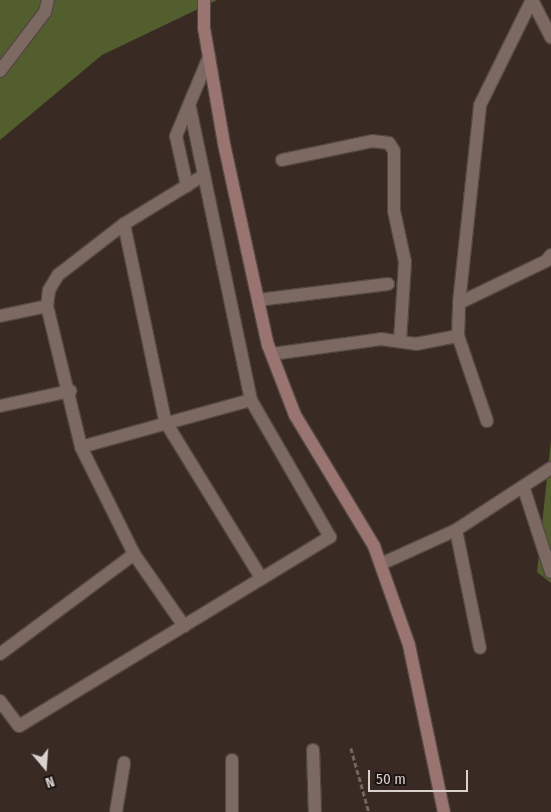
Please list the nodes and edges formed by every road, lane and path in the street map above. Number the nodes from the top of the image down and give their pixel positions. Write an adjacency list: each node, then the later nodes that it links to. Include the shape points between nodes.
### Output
1 (48, 0): 6 (street, via 45,12)
2 (204, 0): 5 (main road)
3 (532, 0): 4 (street); 15 (street, via 480,105)
4 (551, 37)
5 (209, 57): 7 (street); 14 (main road)
6 (0, 71)
7 (190, 107): 9 (street); 10 (street, via 176,136)
8 (282, 160): 19 (street, via 372,141 389,142 394,151 394,211 405,262)
9 (204, 175): 10 (street); 22 (street)
10 (187, 186): 11 (street)
11 (124, 224): 16 (street, via 58,275 49,290); 24 (street)
12 (551, 255): 15 (street, via 546,261)
13 (388, 284): 14 (street)
14 (258, 300): 20 (main road)
15 (459, 303): 18 (street)
16 (48, 306): 17 (street); 21 (street)
17 (0, 316)
18 (458, 336): 19 (street, via 416,344); 25 (street)
19 (400, 340): 20 (street)
20 (272, 354): 31 (main road, via 295,415)
21 (70, 391): 23 (street); 26 (street)
22 (251, 400): 24 (street); 33 (street, via 330,538)
23 (0, 406)
24 (165, 421): 26 (street); 33 (street)
25 (487, 421)
26 (81, 447): 30 (street)
27 (551, 468): 28 (street)
28 (524, 489): 29 (street); 32 (street)
29 (456, 530): 31 (street); 35 (street)
30 (134, 554): 34 (street); 36 (street)
31 (381, 564): 46 (main road, via 409,645)
32 (551, 572)
33 (262, 579): 34 (street)
34 (184, 626): 37 (street, via 19,726)
35 (480, 648)
36 (0, 654)
37 (0, 701)
38 (351, 748): 45 (path)
39 (313, 750): 44 (street)
40 (232, 760): 43 (street)
41 (124, 763): 42 (street)
42 (116, 812)
43 (232, 812)
44 (315, 812)
45 (369, 812)
46 (444, 812)

